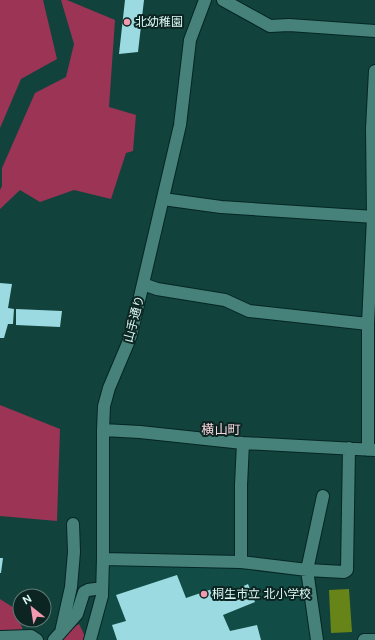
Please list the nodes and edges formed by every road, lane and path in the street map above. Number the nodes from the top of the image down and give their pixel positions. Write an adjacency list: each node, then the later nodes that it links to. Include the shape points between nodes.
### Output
1 (205, 0): 5 (street, 山手通り, via 190,40 180,125)
2 (223, 0): 3 (street, via 270,26 289,25)
3 (375, 32)
4 (375, 72): 6 (street, via 372,128)
5 (163, 200): 6 (street, via 221,207); 7 (street, 山手通り)
6 (374, 217): 8 (street)
7 (143, 284): 8 (street, via 225,300 249,311); 9 (street, 山手通り, via 128,343 106,397)
8 (368, 324): 12 (street)
9 (103, 430): 10 (street); 15 (street, 山手通り)
10 (243, 443): 11 (street); 16 (street)
11 (349, 448): 12 (street); 17 (street, via 347,570)
12 (371, 450)
13 (323, 496): 17 (street)
14 (73, 524): 19 (street, via 71,587)
15 (103, 559): 16 (street); 18 (street, 山手通り)
16 (241, 562): 17 (street)
17 (306, 570): 23 (street)
18 (102, 588): 19 (street, via 84,592 77,614); 22 (street, 山手通り)
19 (58, 636)
20 (0, 637): 21 (street, via 31,636)
21 (37, 640)
22 (90, 640)
23 (317, 640)
24 (364, 640): 25 (street)
25 (375, 640)

